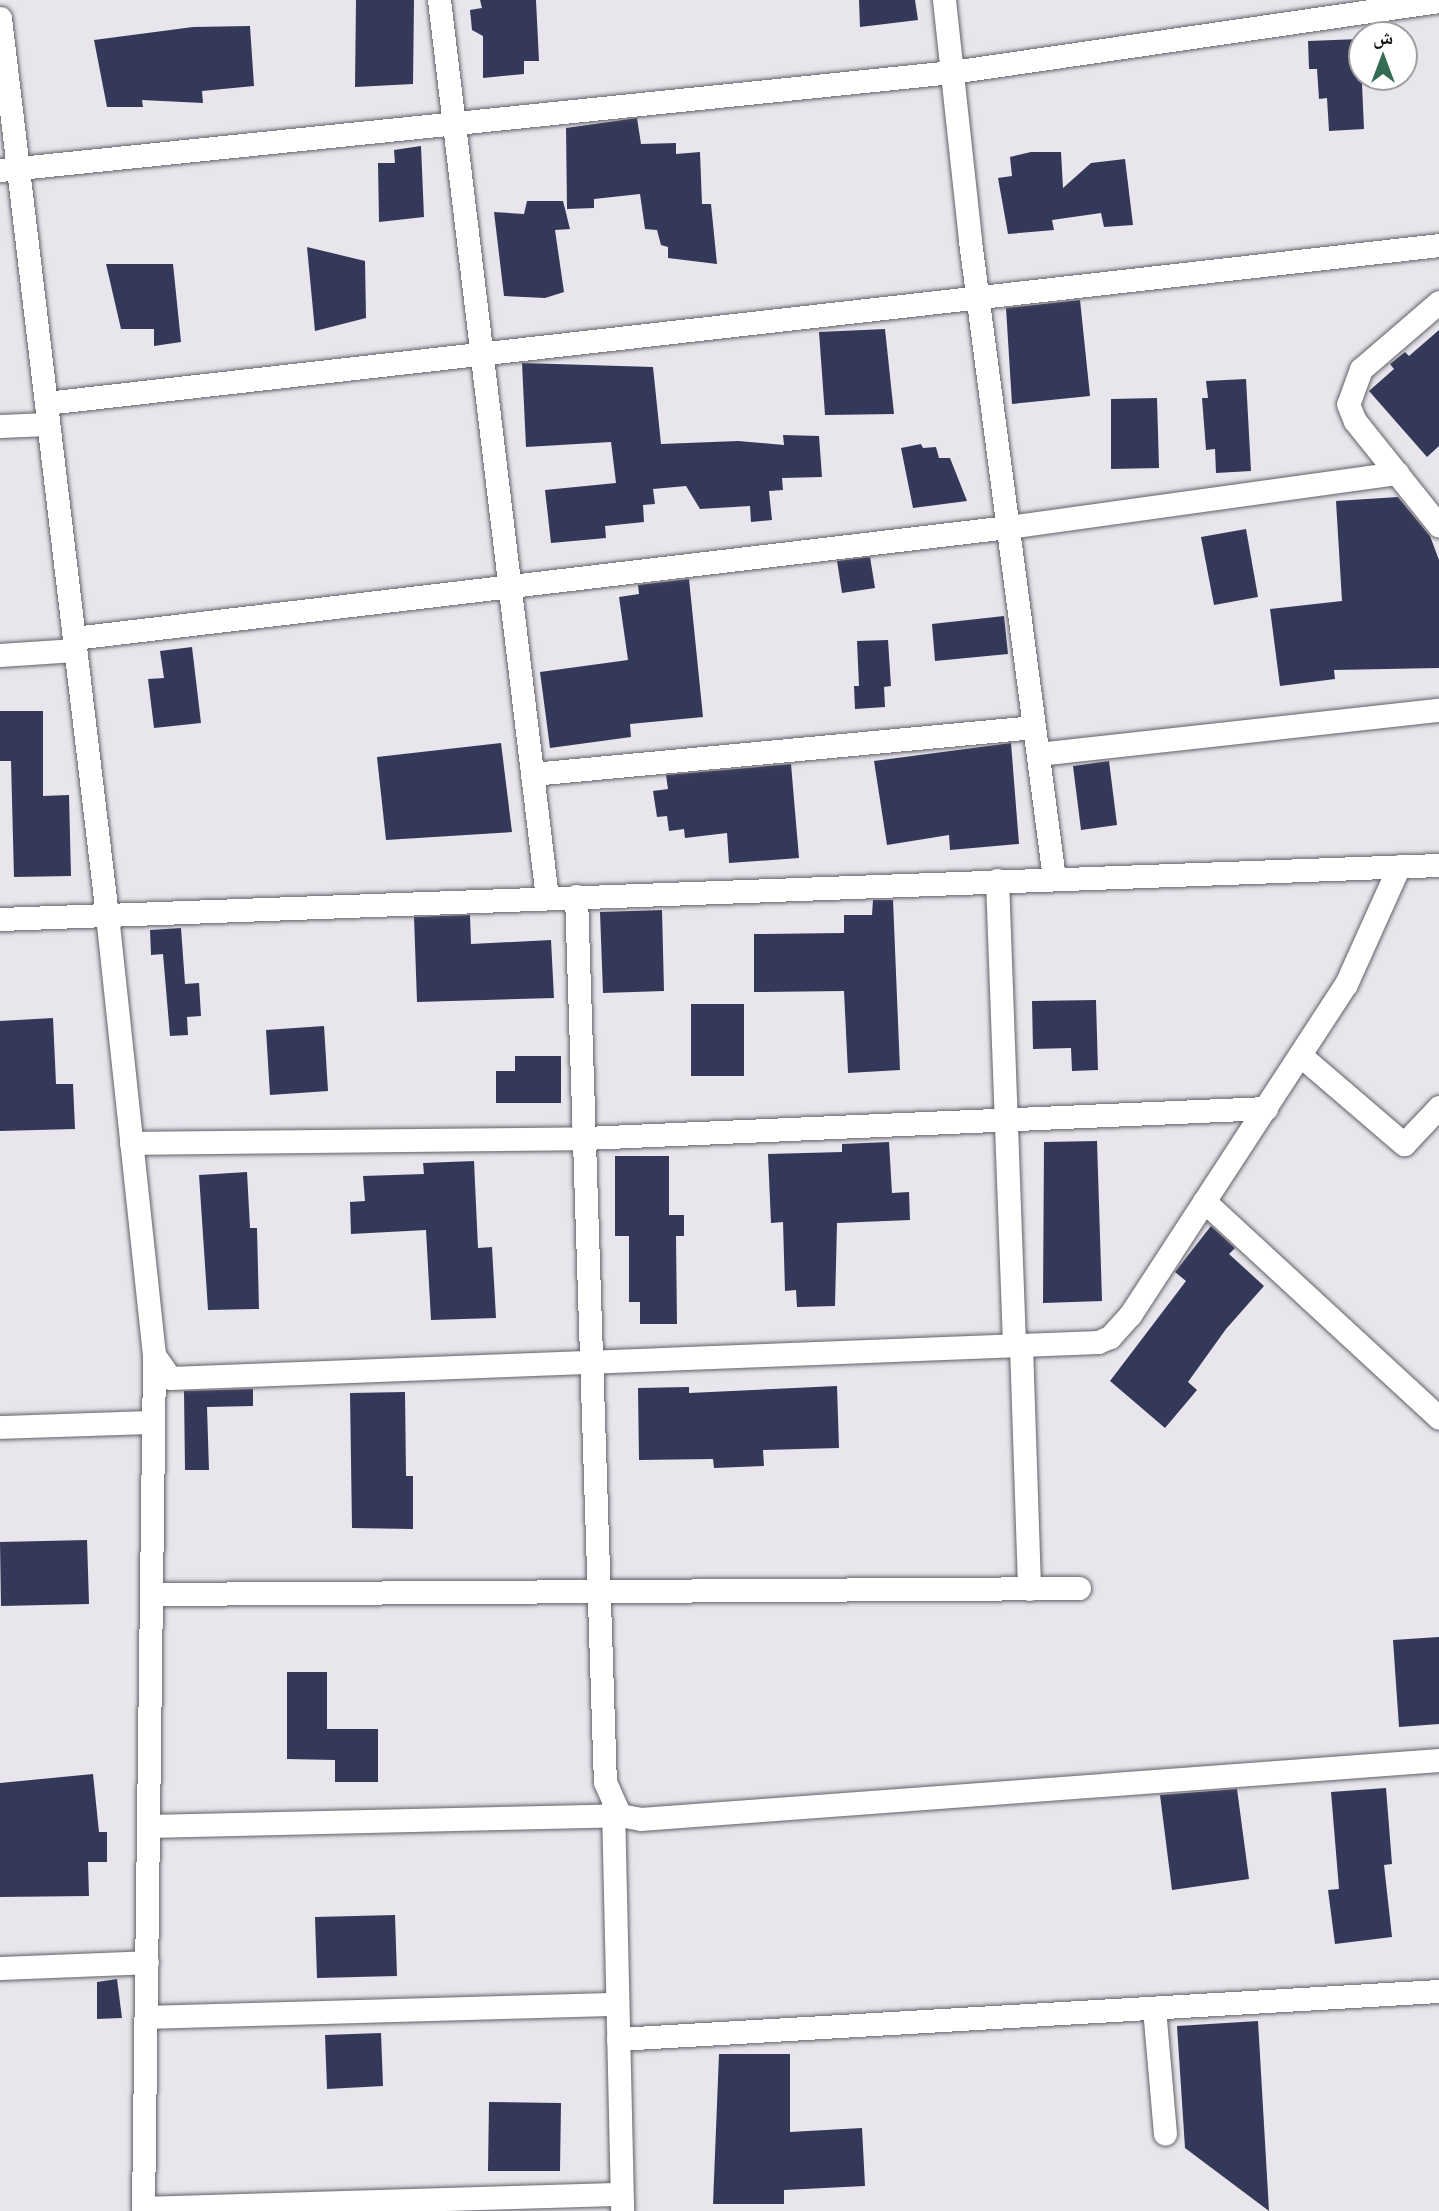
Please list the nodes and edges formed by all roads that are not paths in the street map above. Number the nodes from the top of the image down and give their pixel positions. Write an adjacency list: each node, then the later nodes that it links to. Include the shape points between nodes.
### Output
1 (439, 0): 6 (street)
2 (944, 0): 5 (street)
3 (1439, 1): 5 (street)
4 (0, 19): 7 (street)
5 (952, 72): 6 (street); 9 (street)
6 (454, 124): 7 (street); 11 (street)
7 (9, 170): 12 (street)
8 (1439, 245): 9 (street)
9 (978, 296): 11 (street); 16 (street)
10 (1439, 302): 14 (street, via 1361,369 1351,388 1348,404 1355,421)
11 (480, 350): 12 (street); 17 (street)
12 (47, 414): 13 (street); 18 (street)
13 (0, 426)
14 (1397, 473): 15 (street); 16 (street)
15 (1439, 526)
16 (1008, 527): 17 (street); 21 (street)
17 (509, 587): 18 (street); 23 (street)
18 (75, 644): 19 (street); 30 (street)
19 (0, 654)
20 (1439, 709): 22 (street)
21 (1034, 727): 22 (street); 23 (street)
22 (1038, 754): 26 (street)
23 (532, 774): 29 (street)
24 (1439, 865): 25 (street)
25 (1399, 866): 26 (street); 32 (street, via 1346,984)
26 (1054, 878): 27 (street)
27 (997, 880): 28 (street); 35 (street)
28 (576, 897): 29 (street); 36 (street)
29 (547, 898): 30 (street)
30 (107, 915): 31 (street); 37 (street)
31 (0, 919)
32 (1300, 1055): 33 (street, via 1405,1144); 34 (street)
33 (1439, 1107)
34 (1266, 1108): 35 (street); 38 (street)
35 (1003, 1122): 36 (street); 39 (street)
36 (585, 1138): 37 (street); 41 (street)
37 (131, 1143): 40 (street)
38 (1204, 1201): 39 (street, via 1110,1337 1098,1342); 42 (street)
39 (1018, 1345): 41 (street); 46 (street)
40 (154, 1355): 41 (street, via 170,1378 182,1381); 43 (street)
41 (593, 1363): 47 (street)
42 (1439, 1418)
43 (153, 1422): 44 (street); 48 (street)
44 (0, 1427)
45 (1079, 1588): 46 (street)
46 (1029, 1589): 47 (street)
47 (599, 1591): 48 (street); 50 (street, via 605,1782)
48 (151, 1594): 51 (street)
49 (1439, 1760): 50 (street, via 640,1819)
50 (615, 1812): 51 (street); 55 (street)
51 (148, 1826): 52 (street)
52 (146, 1962): 53 (street); 57 (street)
53 (0, 1968)
54 (1439, 1991): 56 (street)
55 (617, 2004): 57 (street); 58 (street)
56 (1154, 2008): 58 (street); 59 (street)
57 (146, 2017): 61 (street)
58 (618, 2039): 60 (street)
59 (1165, 2134)
60 (621, 2203): 61 (street)
61 (143, 2210)

